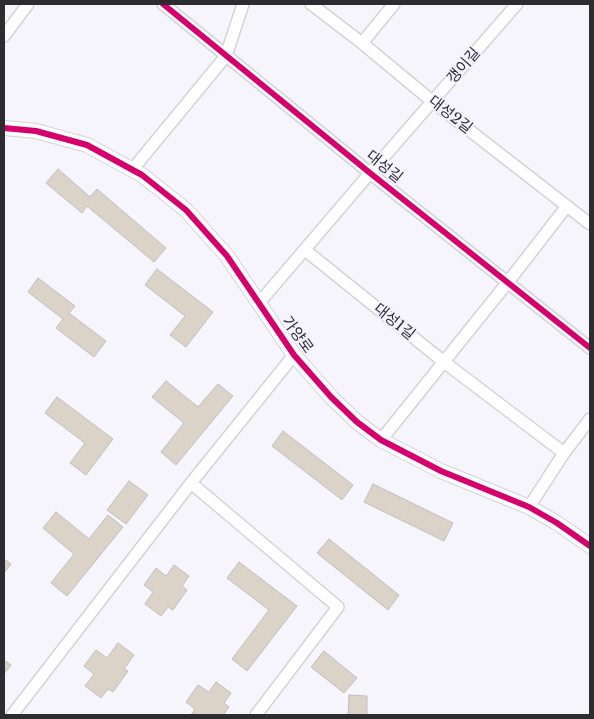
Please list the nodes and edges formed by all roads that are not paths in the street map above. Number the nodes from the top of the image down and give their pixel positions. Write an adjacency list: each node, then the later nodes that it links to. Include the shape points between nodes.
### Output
1 (28, 4): 8 (street)
2 (163, 4): 10 (street, 대성길)
3 (243, 4): 10 (street)
4 (312, 4): 7 (street, 대성2길)
5 (394, 4): 9 (street)
6 (517, 4): 11 (street, 갱이길)
7 (326, 8): 9 (street, 대성2길)
8 (4, 36)
9 (362, 43): 11 (street, 대성2길)
10 (226, 56): 13 (street); 14 (street, 대성길)
11 (433, 102): 14 (street, 갱이길); 15 (street, 대성2길)
12 (4, 128): 13 (street, 가양로, via 36,131 87,145)
13 (132, 170): 19 (street, 가양로, via 186,210 227,256)
14 (370, 172): 17 (street); 18 (street, 대성길)
15 (567, 206): 16 (street, 대성2길); 18 (street)
16 (590, 224)
17 (305, 250): 19 (street); 22 (street, 대성1길)
18 (508, 282): 20 (street, 대성길); 22 (street)
19 (260, 304): 21 (street, 가양로)
20 (590, 348)
21 (294, 355): 24 (street, 가양로, via 331,397); 26 (street)
22 (444, 362): 24 (street); 25 (street, 대성1길)
23 (590, 418): 25 (street)
24 (381, 440): 27 (street, 가양로, via 441,471)
25 (564, 453): 27 (street)
26 (191, 483): 29 (street); 30 (street, via 338,607)
27 (529, 507): 28 (street, 가양로)
28 (590, 546)
29 (12, 715)
30 (256, 715)

